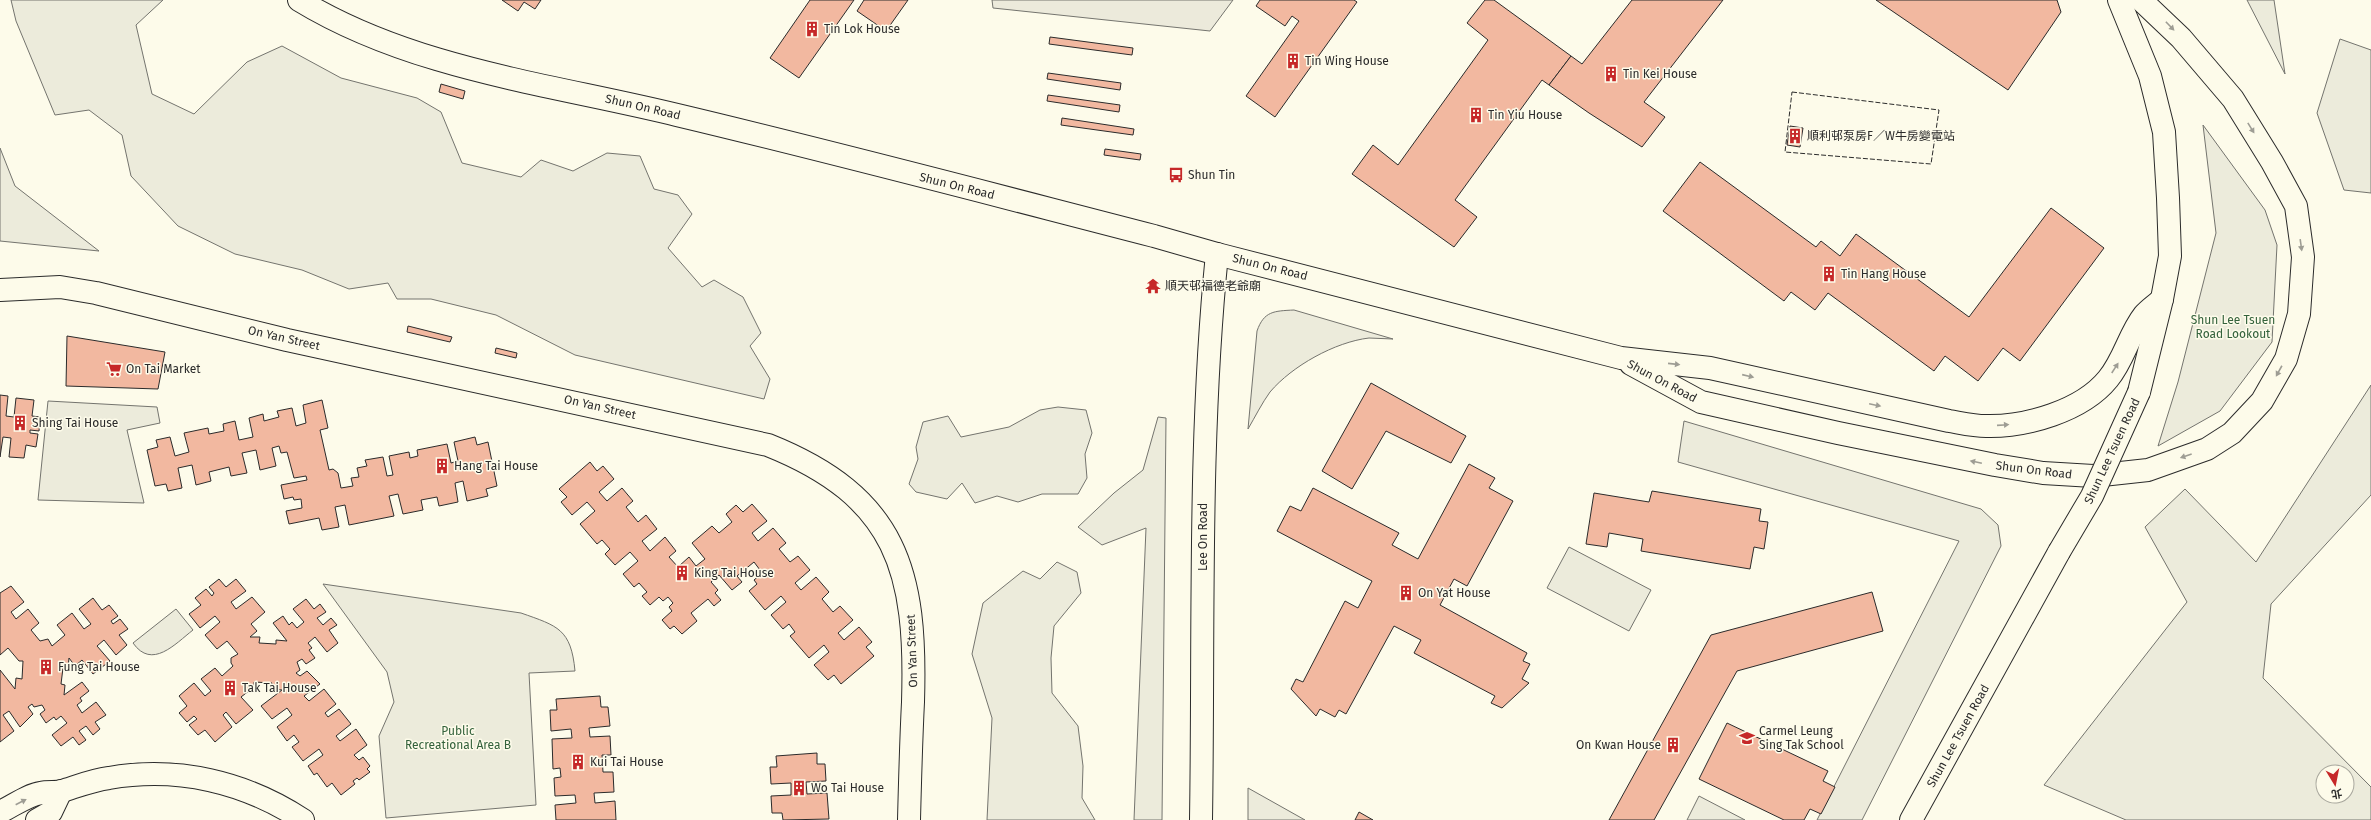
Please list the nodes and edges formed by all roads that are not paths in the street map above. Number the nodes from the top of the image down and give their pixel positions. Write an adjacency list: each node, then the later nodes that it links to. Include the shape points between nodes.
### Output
1 (299, 0): 4 (street, Shun On Road, via 326,17 373,37 449,62 678,115)
2 (2119, 0): 6 (street, Shun Lee Tsuen Road, via 2150,76 2164,132 2170,256)
3 (2141, 0): 7 (street, Shun On Road, one-way to 7, via 2181,38 2233,99 2296,206 2303,257 2299,314 2286,359 2262,401 2232,433 2207,449 2148,470 2093,476 2043,473 1838,433 1701,402)
4 (1217, 254): 7 (street, Shun On Road); 13 (street, Lee On Road, via 1209,330 1203,460)
5 (0, 290): 12 (street, On Yan Street, via 60,287 96,293 287,340 768,445 815,467 851,492 866,507 888,538 904,576 910,607 914,656)
6 (2162, 299): 7 (street, Shun On Road, one-way to 6, via 1710,368 1949,421 1985,426 2017,424 2045,417 2095,392 2108,379 2122,358 2144,314); 14 (street, Shun Lee Tsuen Road, bridge, via 2139,392 2092,496)
7 (1621, 358)
8 (61, 791): 9 (street, one-way to 8, via 38,794); 10 (street, via 51,812); 11 (street, via 98,780 128,775 167,774 197,777 255,793)
9 (0, 812)
10 (37, 820)
11 (303, 820)
12 (909, 820)
13 (1201, 820)
14 (1911, 820)

